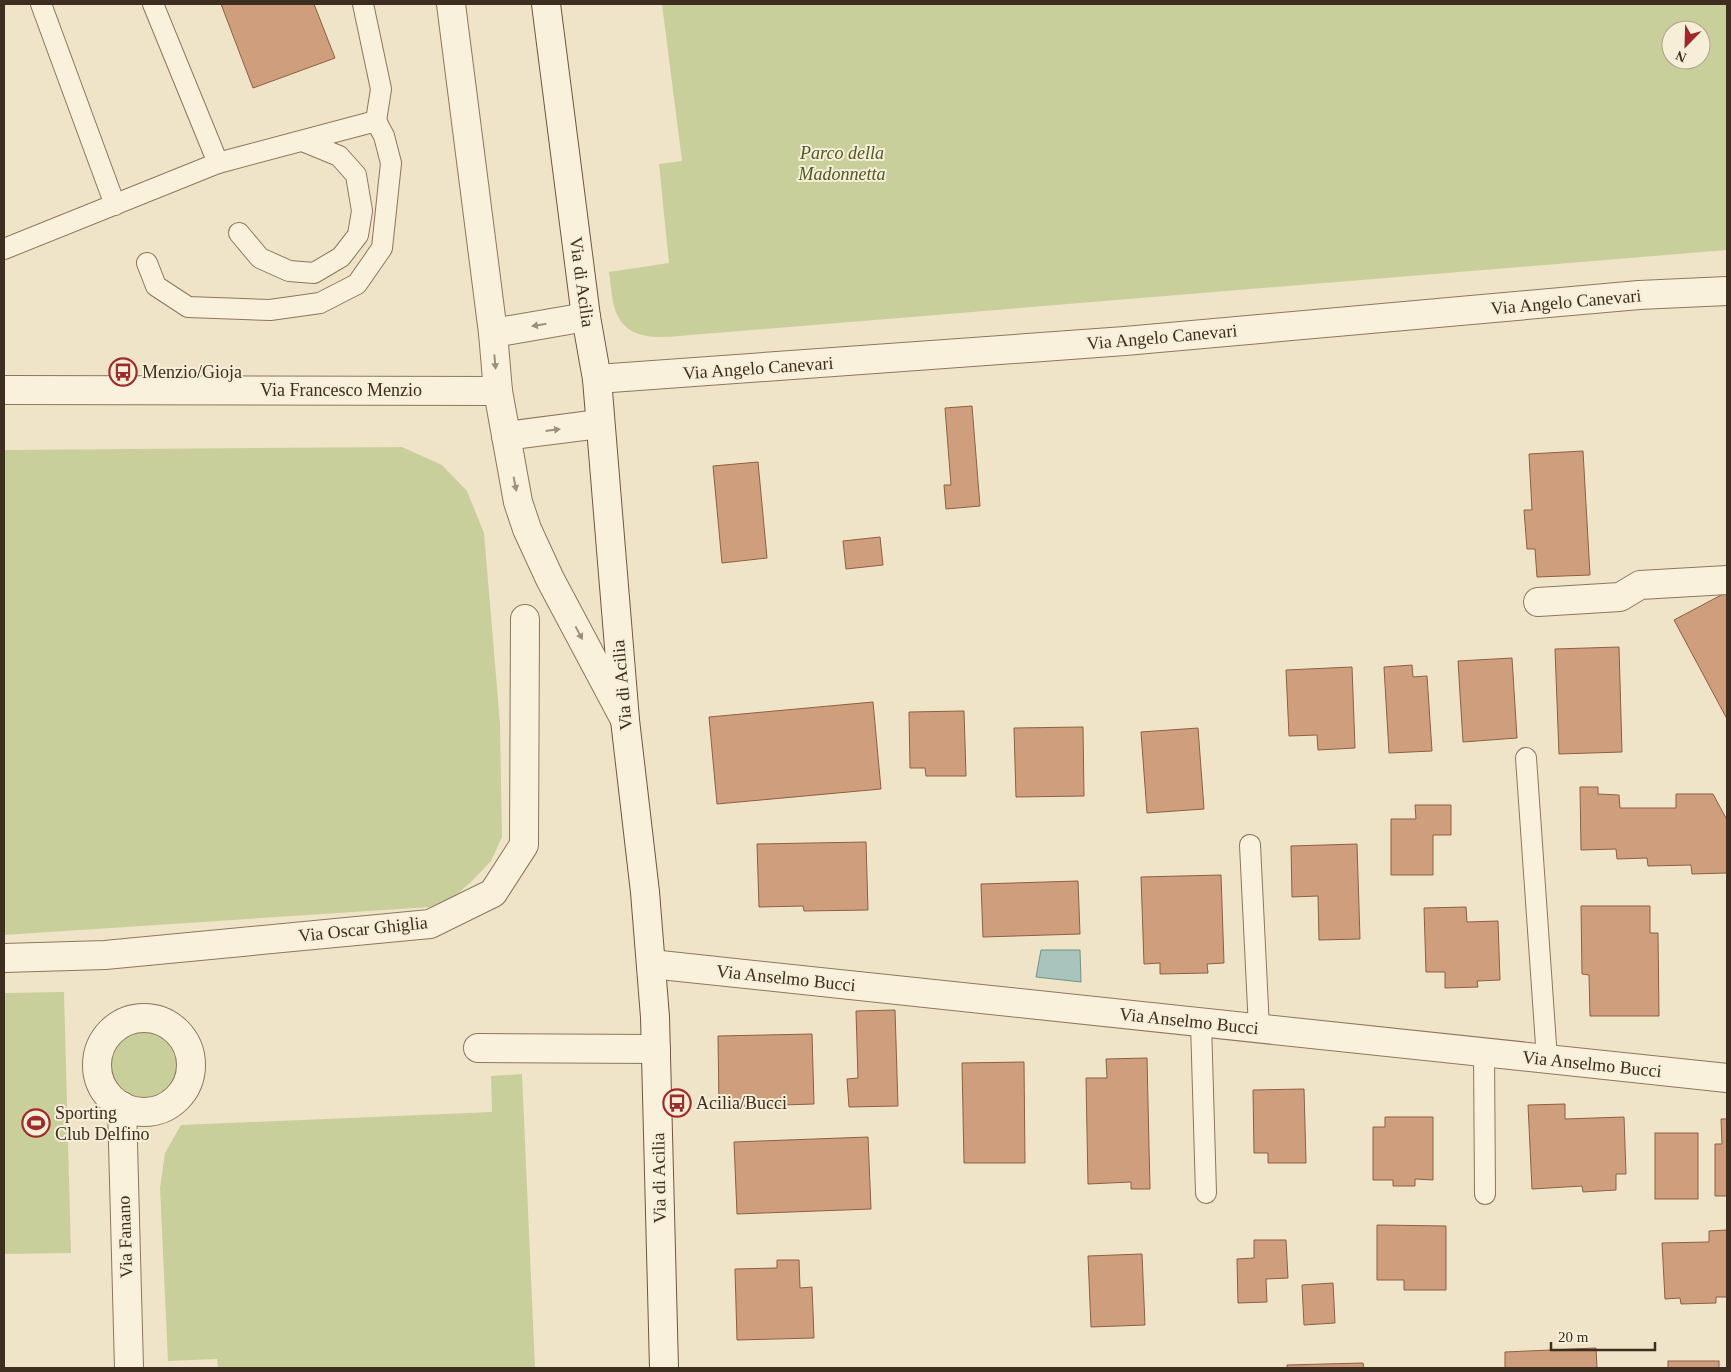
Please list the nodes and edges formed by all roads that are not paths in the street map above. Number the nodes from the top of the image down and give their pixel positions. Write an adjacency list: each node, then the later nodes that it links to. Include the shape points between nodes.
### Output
1 (42, 4): 9 (lane)
2 (153, 4): 8 (lane)
3 (363, 4): 6 (lane, via 382,89)
4 (452, 4): 15 (street)
5 (546, 4): 14 (street, Via di Acilia)
6 (376, 121): 7 (lane); 12 (lane, via 391,163 382,248 357,284 320,302 270,310 188,308 156,286)
7 (305, 142): 8 (lane); 10 (lane, via 339,156 356,175 362,211 358,235 341,257 314,273 289,271 260,258)
8 (218, 163): 9 (lane)
9 (115, 205): 11 (lane)
10 (239, 233)
11 (4, 249)
12 (147, 263)
13 (1727, 291): 16 (street, Via Angelo Canevari, via 1639,295 1124,341)
14 (586, 317): 15 (street, one-way to 15); 16 (street, Via di Acilia)
15 (493, 333): 18 (street, one-way to 18)
16 (597, 379): 19 (street, Via di Acilia)
17 (4, 390): 18 (street, Via Francesco Menzio)
18 (498, 391): 20 (street)
19 (599, 424): 20 (street, one-way to 19); 24 (street, Via di Acilia)
20 (506, 436): 24 (street, one-way to 24, via 518,502 527,529)
21 (1727, 580): 22 (street, via 1640,586 1620,597)
22 (1538, 602)
23 (525, 619): 27 (street, Via Oscar Ghiglia, via 524,845 493,893 430,924 105,955)
24 (625, 720): 28 (street, Via di Acilia)
25 (1526, 758): 34 (lane)
26 (1250, 845): 30 (lane)
27 (4, 958)
28 (651, 964): 29 (street, Via Anselmo Bucci); 32 (street, Via di Acilia)
29 (1200, 1022): 30 (street, Via Anselmo Bucci); 37 (lane)
30 (1259, 1028): 33 (street, Via Anselmo Bucci)
31 (478, 1048): 32 (street)
32 (656, 1049): 40 (street, Via di Acilia)
33 (1484, 1052): 34 (street, Via Anselmo Bucci); 38 (lane)
34 (1548, 1059): 35 (street, Via Anselmo Bucci)
35 (1727, 1078)
36 (122, 1106): 39 (street, Via Fanano)
37 (1206, 1193)
38 (1485, 1194)
39 (129, 1368)
40 (664, 1368)

